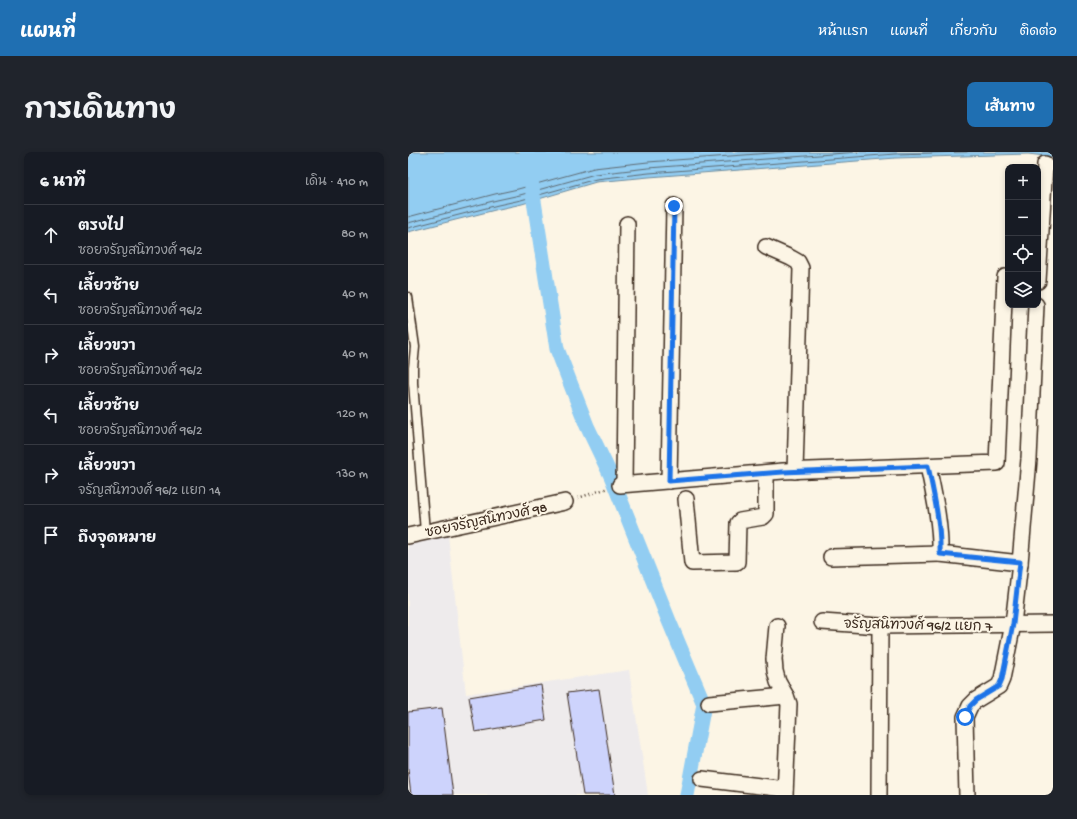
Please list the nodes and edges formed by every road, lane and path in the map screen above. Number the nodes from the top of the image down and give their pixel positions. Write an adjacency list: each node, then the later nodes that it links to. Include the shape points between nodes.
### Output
1 (1045, 164): 5 (street)
2 (674, 206): 13 (street)
3 (627, 224): 14 (street)
4 (766, 247): 11 (street, via 798,262 801,268)
5 (1039, 272)
6 (1005, 277): 10 (street, via 997,463)
7 (408, 297): 9 (lane, via 415,347)
8 (1036, 308): 22 (street, via 1029,459)
9 (410, 368): 18 (lane)
10 (928, 466): 11 (street); 20 (street)
11 (795, 471): 12 (street)
12 (766, 473): 13 (street); 16 (street, via 766,514 738,523 737,562 692,563)
13 (669, 481): 14 (street)
14 (622, 484): 15 (path)
15 (586, 496)
16 (686, 499)
17 (565, 502): 18 (street, ซอยจรัญสนิทวงศ์ 98)
18 (425, 532): 19 (street, ซอยจรัญสนิทวงศ์ 98)
19 (408, 536)
20 (940, 554): 21 (street); 22 (street)
21 (831, 557)
22 (1020, 562): 24 (street)
23 (822, 622): 27 (street, จรัญสนิทวงศ์ 96/2 แยก 7)
24 (1013, 624): 25 (street, จรัญสนิทวงศ์ 96/2 แยก 7); 27 (street, จรัญสนิทวงศ์ 96/2 แยก 7); 33 (street, via 999,686 976,700 965,717)
25 (1053, 624)
26 (777, 626): 28 (street, via 775,671)
27 (880, 626): 32 (street)
28 (786, 696): 29 (street); 31 (street, via 789,704)
29 (709, 703)
30 (702, 779): 31 (street)
31 (785, 792)
32 (879, 795)
33 (967, 795)

